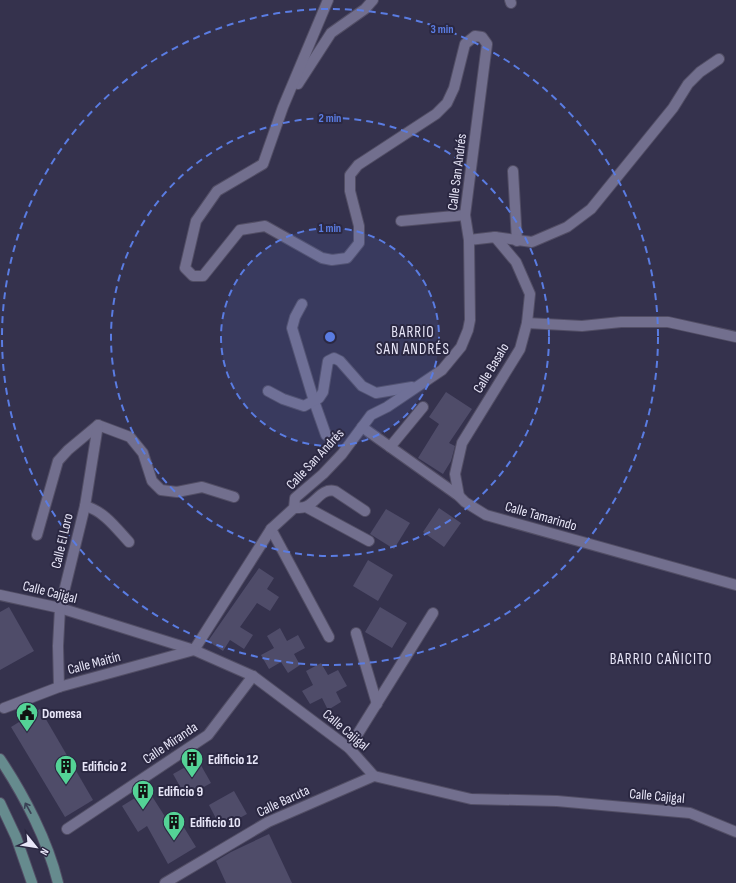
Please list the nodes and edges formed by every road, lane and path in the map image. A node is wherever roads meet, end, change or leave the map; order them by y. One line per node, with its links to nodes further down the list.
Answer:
1 (328, 0): 4 (street)
2 (373, 0): 4 (street)
3 (719, 59): 10 (street)
4 (283, 107): 6 (street, Calle San Andrés)
5 (512, 171): 10 (street)
6 (465, 215): 7 (street); 9 (street, Calle San Andrés)
7 (401, 221)
8 (495, 238): 9 (street); 10 (street); 12 (street, Calle Basalo)
9 (469, 240): 14 (street, Calle San Andrés)
10 (517, 240)
11 (302, 304): 16 (street)
12 (528, 323): 13 (street); 22 (street, Calle Basalo)
13 (736, 337)
14 (416, 387): 16 (street); 19 (street, Calle San Andrés)
15 (268, 391): 16 (street)
16 (314, 401): 20 (street)
17 (423, 407): 21 (street)
18 (98, 425): 23 (street); 24 (street, Calle El Loro); 29 (street)
19 (362, 427): 21 (street, Calle Tamarindo); 26 (street, Calle San Andrés)
20 (326, 435)
21 (390, 446): 22 (street, Calle Tamarindo)
22 (460, 496): 32 (street, Calle Tamarindo)
23 (234, 497)
24 (85, 506): 31 (street); 34 (street, Calle El Loro)
25 (306, 507): 26 (street); 27 (street); 30 (street)
26 (294, 508): 28 (street, Calle San Andrés)
27 (365, 511)
28 (271, 529): 37 (street); 38 (street, Calle San Andrés)
29 (37, 535)
30 (369, 541)
31 (129, 542)
32 (736, 585)
33 (0, 595): 34 (street, Calle Cajigal)
34 (60, 608): 38 (street, Calle Cajigal); 40 (street, Calle El Loro)
35 (433, 613): 41 (street)
36 (356, 633): 41 (street)
37 (329, 636)
38 (194, 650): 39 (street, Calle Cajigal); 40 (street, Calle Maitín)
39 (253, 676): 43 (street, Calle Cajigal); 47 (street, Calle Miranda)
40 (59, 687): 42 (street, Calle Maitín)
41 (377, 704): 43 (street)
42 (4, 708)
43 (350, 748): 45 (street, Calle Cajigal)
44 (0, 759): 50 (main road, one-way to 44)
45 (374, 776): 48 (street, Calle Cajigal); 51 (street, Calle Baruta)
46 (0, 803): 49 (main road)
47 (67, 829)
48 (736, 832)
49 (32, 883)
50 (58, 883)
51 (165, 883)

